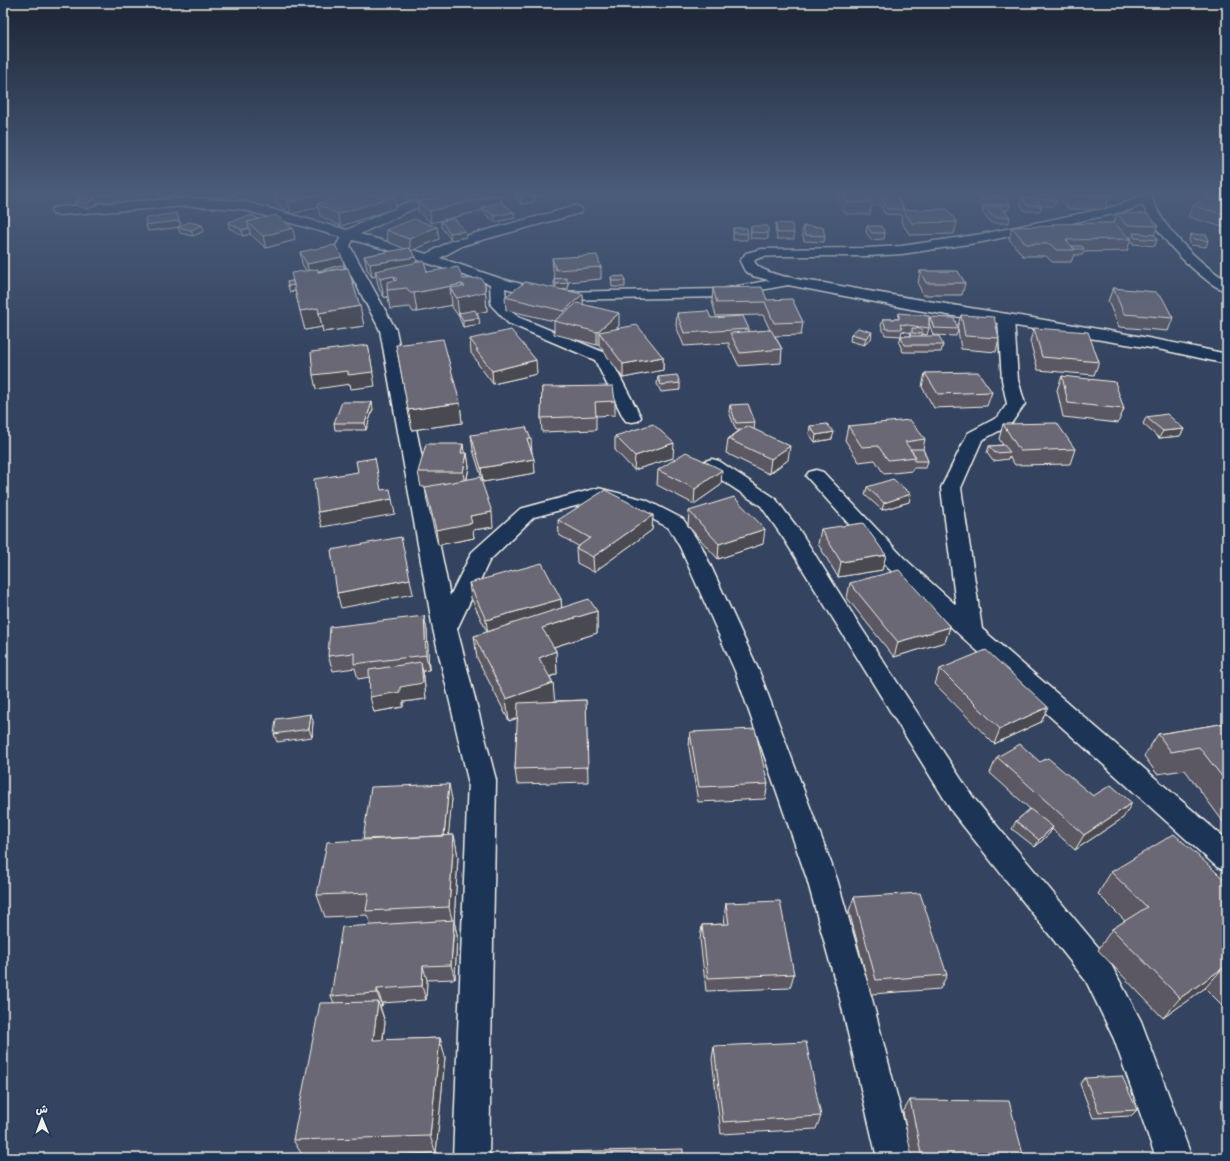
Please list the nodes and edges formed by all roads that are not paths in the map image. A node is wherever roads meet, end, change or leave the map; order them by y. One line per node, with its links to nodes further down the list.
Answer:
1 (345, 249): 15 (street)
2 (400, 249): 6 (street)
3 (446, 249): 6 (street)
4 (907, 249): 7 (street)
5 (1179, 249): 9 (street)
6 (430, 258): 8 (street)
7 (788, 281): 8 (street); 10 (street)
8 (497, 282): 12 (street)
9 (1227, 287)
10 (1006, 319): 11 (street); 16 (street)
11 (1227, 359)
12 (632, 417)
13 (712, 465): 20 (street)
14 (816, 476): 16 (street)
15 (445, 629): 18 (street); 19 (street)
16 (971, 632): 17 (street)
17 (1227, 858)
18 (471, 1158)
19 (895, 1158)
20 (1174, 1158)

